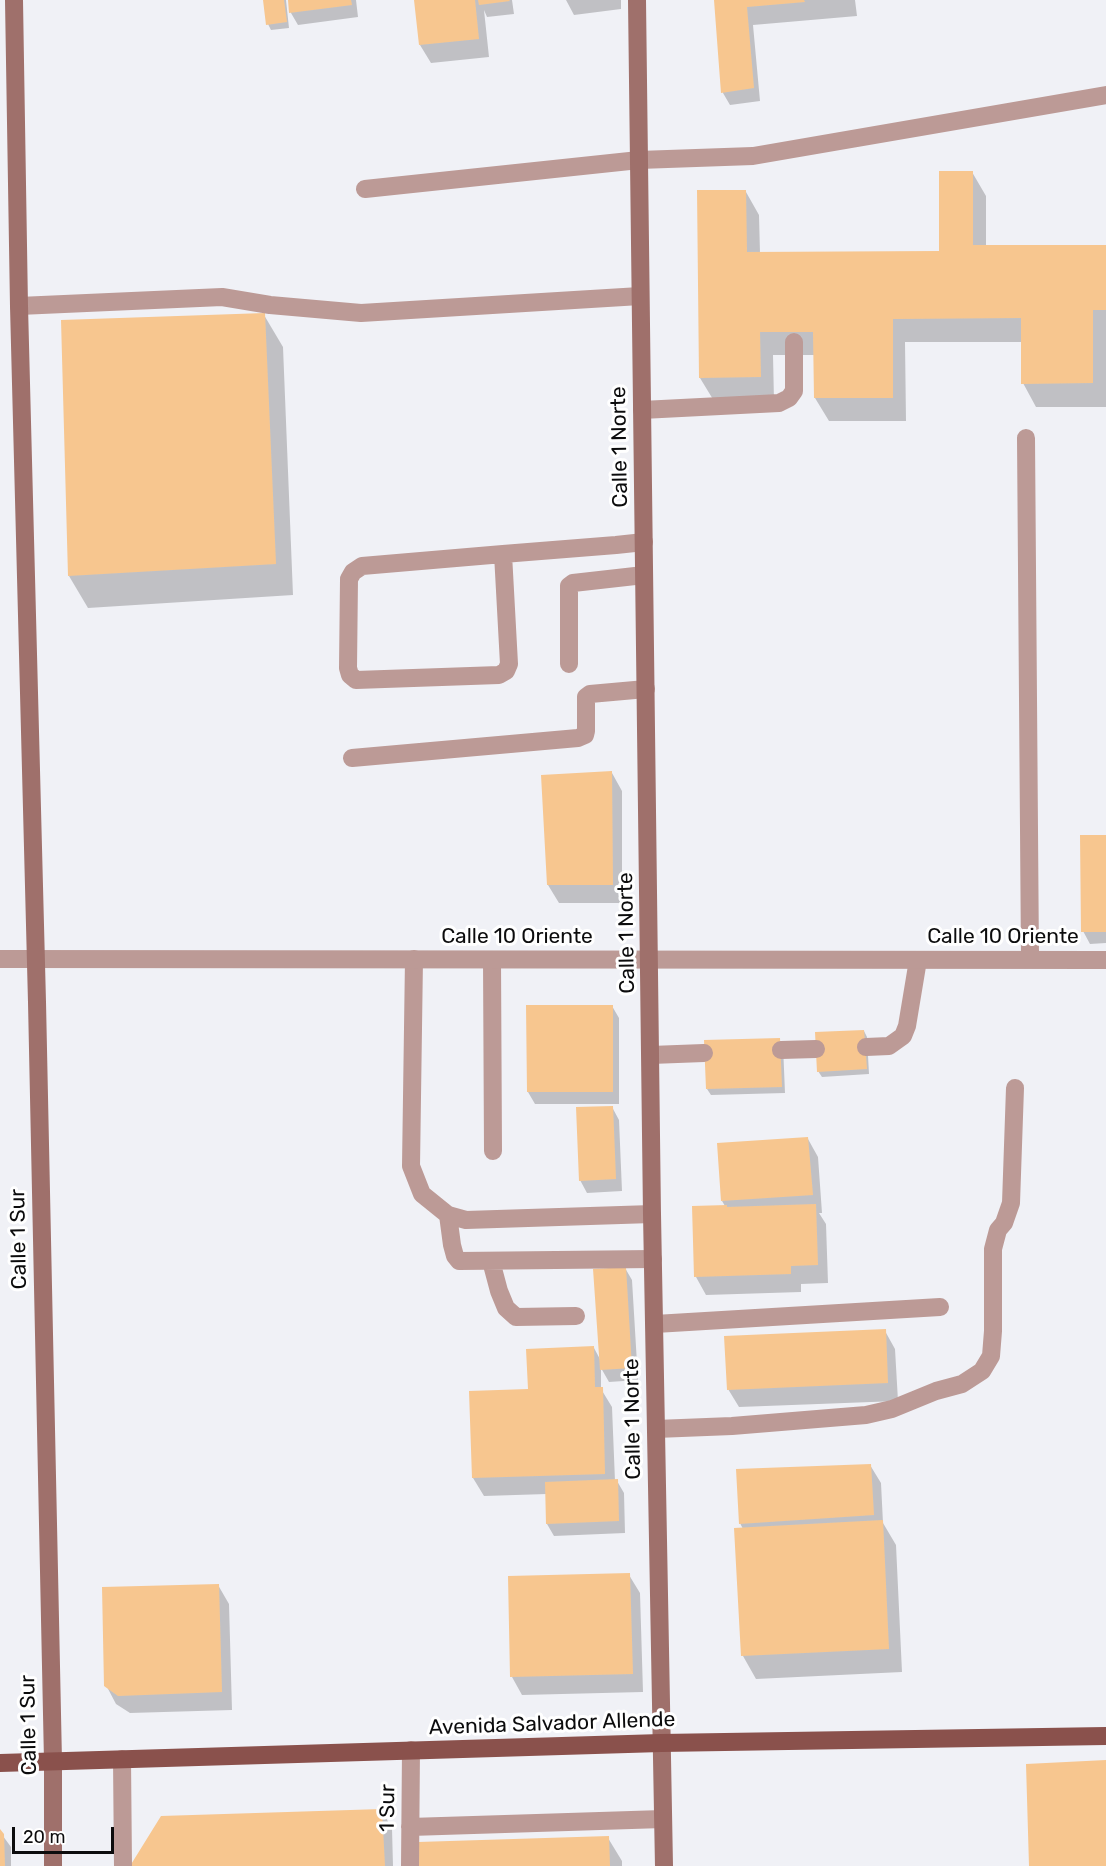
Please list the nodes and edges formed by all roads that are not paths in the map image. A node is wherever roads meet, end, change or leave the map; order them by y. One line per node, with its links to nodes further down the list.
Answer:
1 (14, 0): 7 (main road, Calle 1 Sur)
2 (637, 0): 4 (main road, Calle 1 Norte)
3 (1106, 95): 4 (street)
4 (639, 160): 5 (street); 6 (main road, Calle 1 Norte)
5 (365, 189)
6 (640, 296): 7 (street); 9 (main road, Calle 1 Norte)
7 (19, 306): 17 (main road, Calle 1 Sur)
8 (794, 342): 9 (street)
9 (642, 410): 11 (main road, Calle 1 Norte)
10 (1026, 438): 23 (street)
11 (644, 542): 12 (street); 13 (main road, Calle 1 Norte)
12 (503, 554): 12 (street)
13 (644, 575): 14 (street); 15 (main road, Calle 1 Norte)
14 (569, 664)
15 (646, 689): 16 (street); 21 (main road, Calle 1 Norte)
16 (352, 758)
17 (35, 958): 18 (street, Calle 10 Oriente); 19 (street, Calle 10 Oriente); 44 (main road, Calle 1 Sur)
18 (0, 959)
19 (414, 959): 20 (street, Calle 10 Oriente); 33 (street)
20 (492, 960): 21 (street, Calle 10 Oriente); 31 (street)
21 (650, 960): 22 (street, Calle 10 Oriente); 29 (main road, Calle 1 Norte)
22 (918, 960): 23 (street, Calle 10 Oriente); 25 (street)
23 (1030, 960): 24 (street, Calle 10 Oriente)
24 (1106, 960)
25 (866, 1047)
26 (816, 1049): 27 (street)
27 (780, 1050)
28 (704, 1053): 29 (street)
29 (651, 1055): 32 (main road, Calle 1 Norte)
30 (1014, 1088): 39 (street)
31 (493, 1150)
32 (652, 1214): 33 (street); 34 (main road, Calle 1 Norte)
33 (448, 1215): 35 (street)
34 (653, 1259): 35 (street); 38 (main road, Calle 1 Norte)
35 (491, 1261): 37 (street)
36 (940, 1307): 38 (street)
37 (576, 1316)
38 (655, 1324): 39 (main road, Calle 1 Norte)
39 (656, 1429): 41 (main road, Calle 1 Norte)
40 (1106, 1736): 41 (main road, Avenida Salvador Allende)
41 (661, 1743): 42 (main road, Avenida Salvador Allende); 46 (main road, Calle 1 Norte)
42 (411, 1750): 43 (main road, Avenida Salvador Allende); 47 (street, 1 Sur)
43 (122, 1759): 44 (main road, Avenida Salvador Allende); 49 (street)
44 (53, 1761): 45 (main road, Avenida Salvador Allende); 48 (main road, Calle 1 Sur)
45 (0, 1763)
46 (663, 1819): 47 (street); 51 (main road, Calle 1 Norte)
47 (410, 1827): 50 (street, 1 Sur)
48 (53, 1866)
49 (123, 1866)
50 (410, 1866)
51 (664, 1866)

